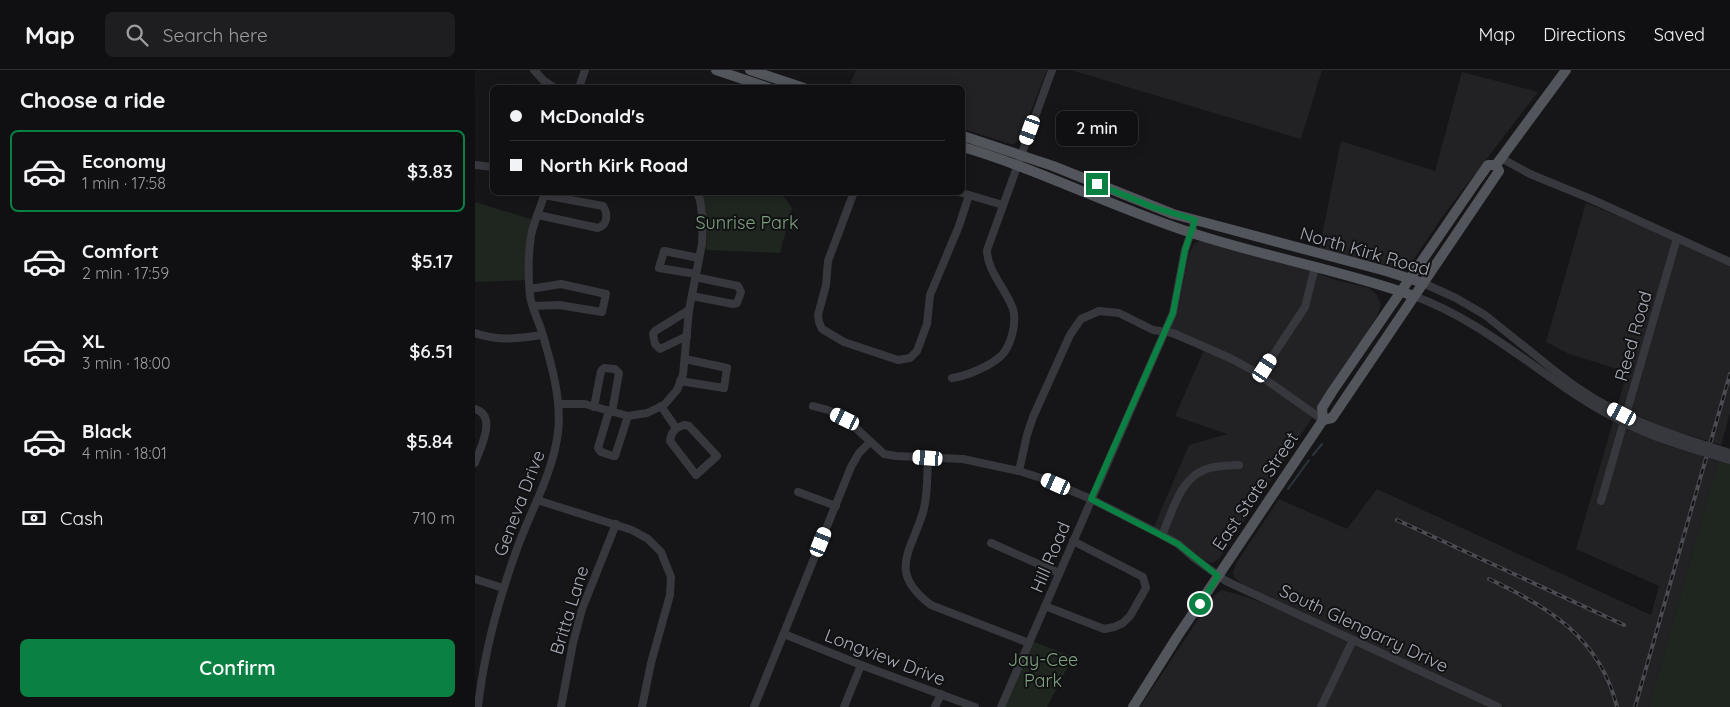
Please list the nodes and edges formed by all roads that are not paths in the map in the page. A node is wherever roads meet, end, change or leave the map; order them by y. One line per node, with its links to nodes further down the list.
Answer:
1 (534, 70): 7 (street)
2 (585, 70): 8 (street)
3 (716, 70): 9 (main road)
4 (750, 70): 10 (main road)
5 (1052, 70): 13 (street)
6 (1566, 70): 14 (main road, East State Street)
7 (550, 85)
8 (580, 85)
9 (760, 85)
10 (795, 85)
11 (965, 137): 13 (main road, North Kirk Road)
12 (965, 146): 13 (main road, North Kirk Road)
13 (1019, 159): 23 (street); 25 (main road, North Kirk Road); 26 (main road, North Kirk Road)
14 (1499, 162): 27 (street); 32 (main road, East State Street); 33 (main road, East State Street)
15 (475, 165): 16 (street)
16 (490, 167)
17 (965, 194): 22 (street)
18 (545, 195): 24 (street, Geneva Drive)
19 (550, 195): 24 (street)
20 (698, 195): 28 (street)
21 (853, 195): 22 (street)
22 (969, 195): 23 (street)
23 (1003, 205): 47 (street)
24 (538, 215): 34 (street, Geneva Drive)
25 (1195, 220): 26 (street, Hill Road); 32 (main road, North Kirk Road)
26 (1190, 232): 30 (main road, North Kirk Road); 40 (street, Hill Road)
27 (1677, 238): 29 (street); 68 (street, Reed Road)
28 (699, 258): 31 (street); 31 (street)
29 (1730, 262)
30 (1315, 267): 35 (main road, North Kirk Road); 46 (street)
31 (695, 276): 36 (street); 36 (street)
32 (1409, 278): 33 (main road, North Kirk Road); 35 (main road, East State Street)
33 (1423, 283): 37 (main road, East State Street); 45 (street, North Kirk Road)
34 (530, 290): 38 (street, Geneva Drive); 38 (street)
35 (1400, 291): 37 (main road, North Kirk Road); 56 (main road, East State Street)
36 (692, 296): 39 (street)
37 (1414, 296): 45 (street, North Kirk Road); 56 (main road, East State Street)
38 (533, 306): 42 (street, Geneva Drive)
39 (689, 310): 43 (street); 43 (street)
40 (1165, 332): 46 (street); 64 (street); 66 (street, Hill Road)
41 (475, 333): 42 (street)
42 (543, 335): 49 (street, Geneva Drive)
43 (687, 336): 44 (street)
44 (685, 359): 48 (street); 48 (street)
45 (1553, 374): 59 (street, North Kirk Road, bridge); 61 (street, North Kirk Road, bridge)
46 (1260, 375): 56 (street)
47 (952, 378)
48 (681, 381): 50 (street)
49 (559, 404): 52 (street); 67 (street, Geneva Drive)
50 (661, 406): 55 (street); 57 (street)
51 (813, 406): 58 (street, South Glengarry Drive)
52 (594, 407): 54 (street); 54 (street)
53 (475, 409): 62 (street)
54 (611, 412): 55 (street); 55 (street)
55 (628, 416)
56 (1323, 420): 75 (main road, East State Street)
57 (676, 428): 57 (street)
58 (870, 442): 60 (street, South Glengarry Drive); 69 (street)
59 (1730, 452)
60 (928, 458): 64 (street, South Glengarry Drive); 81 (street)
61 (1730, 460)
62 (475, 463)
63 (1239, 465): 71 (street)
64 (1019, 471): 66 (street, South Glengarry Drive)
65 (797, 492): 69 (street)
66 (1091, 499): 71 (street, South Glengarry Drive); 72 (street, Hill Road)
67 (537, 500): 70 (street); 77 (street, Geneva Drive)
68 (1601, 501)
69 (835, 506): 79 (street)
70 (616, 524): 87 (street, Britta Lane); 88 (street)
71 (1162, 534): 75 (street, South Glengarry Drive)
72 (1073, 541): 74 (street, Hill Road); 78 (street)
73 (991, 543): 74 (street)
74 (1059, 573): 78 (street, Hill Road)
75 (1218, 576): 80 (street, South Glengarry Drive); 94 (main road, East State Street)
76 (475, 579): 77 (street)
77 (503, 588): 84 (street, Geneva Drive)
78 (1045, 606): 81 (street, Hill Road)
79 (784, 634): 83 (street, Longview Drive); 89 (street)
80 (1353, 640): 95 (street); 96 (street, South Glengarry Drive)
81 (1029, 643): 93 (street, Hill Road)
82 (475, 663): 84 (street)
83 (861, 665): 85 (street, Longview Drive); 90 (street)
84 (484, 666): 86 (street, Geneva Drive)
85 (941, 694): 91 (street); 92 (street, Longview Drive)
86 (478, 707)
87 (561, 707)
88 (642, 707)
89 (754, 707)
90 (844, 707)
91 (935, 707)
92 (975, 707)
93 (1001, 707)
94 (1133, 707)
95 (1321, 707)
96 (1498, 707)

